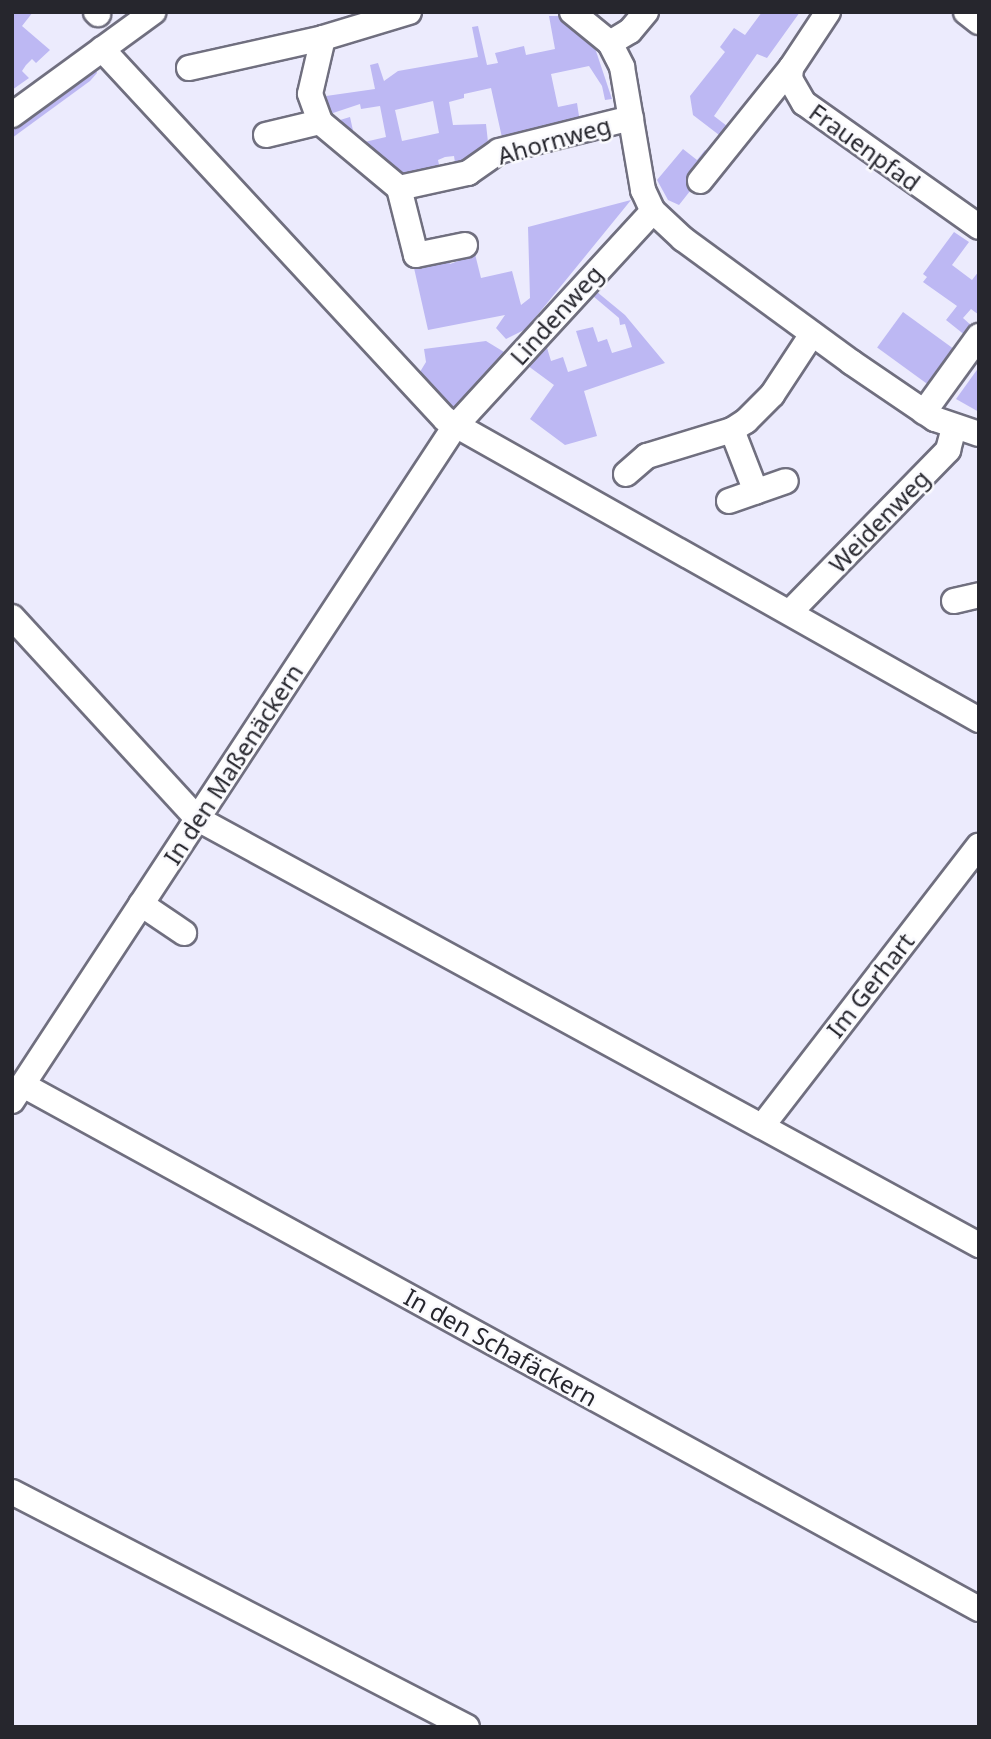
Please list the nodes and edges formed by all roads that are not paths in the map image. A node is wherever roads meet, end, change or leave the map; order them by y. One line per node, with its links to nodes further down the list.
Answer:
1 (153, 12): 10 (street)
2 (410, 12): 8 (street)
3 (572, 12): 9 (street)
4 (646, 12): 9 (street)
5 (828, 12): 12 (street)
6 (966, 12): 7 (street)
7 (979, 22)
8 (323, 38): 11 (street); 15 (street)
9 (610, 43): 14 (street)
10 (102, 49): 13 (street); 25 (street)
11 (189, 68)
12 (791, 68): 17 (street); 20 (street, Frauenpfad)
13 (12, 115)
14 (631, 118): 18 (street, Ahornweg); 19 (street)
15 (320, 122): 16 (street); 18 (street)
16 (266, 135)
17 (700, 181)
18 (399, 188): 21 (street)
19 (653, 211): 22 (street); 25 (street, Lindenweg)
20 (979, 227)
21 (465, 245)
22 (812, 334): 24 (street); 27 (street)
23 (979, 336): 24 (street)
24 (924, 412): 26 (street)
25 (457, 424): 37 (street); 38 (street, In den Maßenäckern)
26 (954, 428): 28 (street); 35 (street, Weidenweg)
27 (732, 430): 29 (street); 31 (street)
28 (979, 435)
29 (626, 474)
30 (786, 481): 31 (street)
31 (756, 492): 32 (street)
32 (729, 501)
33 (979, 595): 34 (street)
34 (954, 601)
35 (794, 608)
36 (12, 617): 38 (street)
37 (979, 720)
38 (198, 818): 40 (street, In den Maßenäckern); 43 (street)
39 (979, 846): 43 (street, Im Gerhart)
40 (141, 904): 41 (street); 42 (street, In den Maßenäckern)
41 (184, 933)
42 (18, 1093): 46 (street, In den Schafäckern)
43 (763, 1125): 44 (street)
44 (979, 1245)
45 (12, 1492): 47 (street)
46 (979, 1609)
47 (467, 1727)

